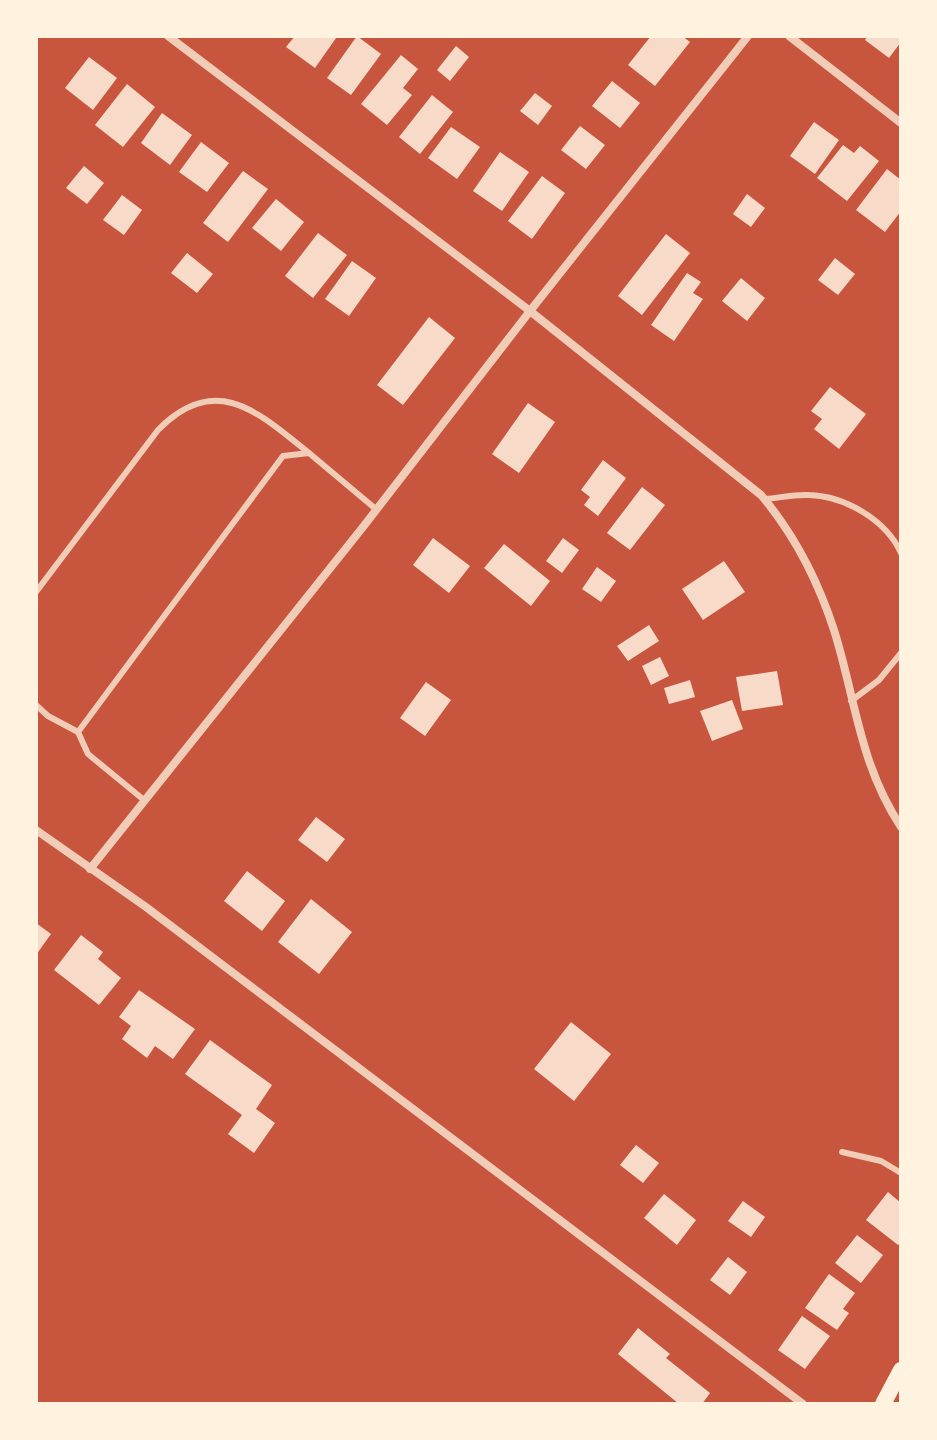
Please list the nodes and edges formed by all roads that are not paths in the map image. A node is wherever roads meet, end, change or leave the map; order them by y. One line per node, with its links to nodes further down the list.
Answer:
1 (168, 36): 5 (street)
2 (748, 36): 5 (street)
3 (789, 36): 4 (street)
4 (901, 123)
5 (530, 311): 7 (street); 8 (street)
6 (309, 453): 8 (lane); 10 (lane); 14 (lane)
7 (765, 499): 9 (lane); 12 (street)
8 (377, 510): 15 (street)
9 (901, 553)
10 (36, 592)
11 (901, 653): 12 (lane)
12 (851, 701): 16 (street)
13 (36, 705): 14 (lane)
14 (78, 732): 15 (lane)
15 (144, 800): 18 (street)
16 (901, 827)
17 (36, 830): 18 (street)
18 (90, 869): 22 (street)
19 (842, 1152): 20 (lane)
20 (901, 1173)
21 (901, 1370): 23 (main road)
22 (803, 1404)
23 (883, 1404)

